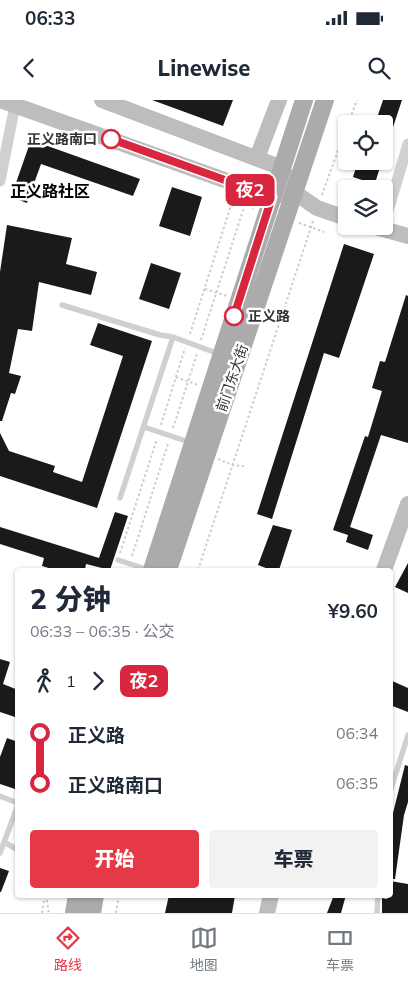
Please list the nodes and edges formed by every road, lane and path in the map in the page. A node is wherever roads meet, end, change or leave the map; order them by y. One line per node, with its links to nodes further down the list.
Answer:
1 (102, 100): 10 (street)
2 (279, 100): 10 (street)
3 (304, 100): 11 (main road, 前门东大街)
4 (325, 100): 15 (main road, 前门东大街)
5 (357, 100): 7 (path)
6 (10, 102): 12 (street); 14 (street)
7 (351, 115)
8 (408, 144): 13 (street)
9 (338, 151): 18 (path)
10 (257, 158): 11 (street)
11 (282, 168): 15 (street); 16 (main road, 前门东大街)
12 (0, 181)
13 (393, 188)
14 (250, 190): 16 (street); 23 (path)
15 (294, 192): 16 (street); 18 (street); 36 (main road, 前门东大街)
16 (272, 197): 29 (main road, 前门东大街)
17 (233, 201): 22 (path)
18 (318, 208): 19 (street); 44 (path)
19 (338, 215)
20 (393, 231): 21 (street)
21 (408, 236)
22 (205, 289): 23 (path); 27 (path)
23 (216, 293): 24 (path); 28 (path)
24 (232, 298)
25 (62, 305): 26 (lane)
26 (173, 337): 27 (lane); 33 (lane)
27 (187, 342): 28 (lane); 30 (path)
28 (199, 347): 29 (lane); 31 (path)
29 (221, 355): 36 (main road, 前门东大街)
30 (176, 377): 31 (path); 34 (path)
31 (188, 381): 32 (path); 35 (path)
32 (202, 386)
33 (144, 427): 34 (lane); 37 (lane)
34 (159, 432): 35 (lane); 39 (path)
35 (171, 436): 36 (lane); 40 (path)
36 (200, 446): 42 (main road, 前门东大街); 43 (main road, 前门东大街)
37 (120, 498)
38 (408, 504): 45 (street)
39 (118, 560): 40 (lane)
40 (130, 564): 41 (lane)
41 (144, 568)
42 (152, 568)
43 (169, 568)
44 (199, 568)
45 (385, 568)
46 (408, 735): 47 (lane)
47 (393, 782)
48 (0, 796): 49 (lane)
49 (15, 803)
50 (15, 812): 51 (lane)
51 (4, 842): 52 (lane); 53 (lane)
52 (15, 848)
53 (0, 853)
54 (44, 898): 61 (path)
55 (46, 898): 62 (path)
56 (76, 898): 63 (main road)
57 (94, 898): 64 (main road)
58 (118, 898): 65 (path)
59 (270, 898): 66 (street)
60 (378, 898): 67 (lane)
61 (42, 913)
62 (49, 913)
63 (74, 913)
64 (92, 913)
65 (116, 913)
66 (267, 913)
67 (377, 913)

